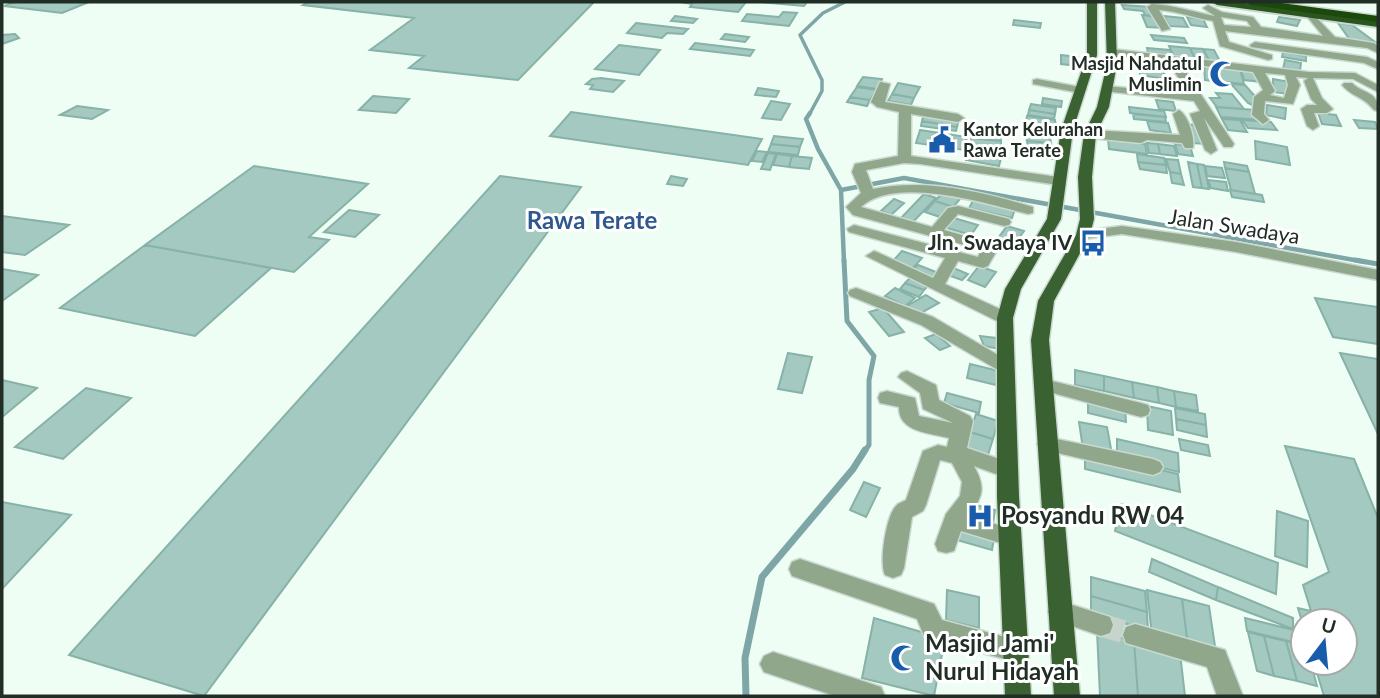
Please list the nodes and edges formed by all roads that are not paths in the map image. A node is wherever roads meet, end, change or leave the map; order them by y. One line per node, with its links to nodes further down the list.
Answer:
1 (1092, 2): 10 (main road)
2 (1110, 2): 11 (main road)
3 (1217, 2): 8 (highway)
4 (1251, 2): 9 (highway)
5 (1288, 2): 9 (highway)
6 (1303, 2): 9 (highway)
7 (1170, 4): 13 (street); 14 (street); 15 (street)
8 (1310, 15): 9 (highway); 16 (street)
9 (1378, 17)
10 (1090, 18): 11 (main road); 33 (main road)
11 (1109, 21): 19 (main road)
12 (1335, 25): 17 (street)
13 (1165, 29)
14 (1258, 30): 15 (street); 16 (street)
15 (1222, 33): 20 (street); 23 (street)
16 (1333, 41): 17 (street)
17 (1347, 42): 18 (street)
18 (1378, 50)
19 (1112, 58): 22 (street); 24 (street); 32 (main road)
20 (1268, 58): 21 (street); 23 (street)
21 (1246, 59)
22 (1173, 61): 25 (street); 35 (street)
23 (1378, 66)
24 (1143, 67)
25 (1258, 70): 26 (street); 34 (street)
26 (1289, 73): 27 (street); 34 (street)
27 (1309, 78): 30 (street); 31 (street); 36 (street)
28 (1037, 82): 33 (street)
29 (884, 83): 39 (street)
30 (1348, 85): 31 (street); 38 (street)
31 (1376, 87)
32 (1107, 89): 35 (street); 45 (main road)
33 (1080, 90): 49 (main road)
34 (1260, 97): 43 (street)
35 (1196, 98): 41 (street)
36 (1317, 99): 37 (street); 44 (street)
37 (1336, 101)
38 (1378, 108)
39 (905, 110): 42 (street); 48 (street)
40 (1179, 114): 45 (street)
41 (1211, 115): 46 (street); 47 (street)
42 (958, 118)
43 (1263, 120)
44 (1313, 126)
45 (1090, 134): 53 (main road)
46 (1228, 144)
47 (1211, 150)
48 (904, 159): 49 (street); 50 (street)
49 (1058, 184): 53 (main road)
50 (866, 192): 51 (street); 55 (street)
51 (1028, 210)
52 (1004, 222): 55 (street)
53 (1068, 227): 58 (street, Jalan Swadaya); 61 (main road); 64 (main road)
54 (855, 229): 56 (street)
55 (935, 232): 56 (street)
56 (954, 255): 59 (street)
57 (874, 256): 59 (street)
58 (1378, 275)
59 (936, 286): 61 (street)
60 (856, 293): 62 (street)
61 (1005, 318): 62 (main road)
62 (1004, 366): 70 (main road)
63 (907, 377): 68 (street)
64 (1044, 385): 66 (street); 67 (main road)
65 (887, 398): 68 (street)
66 (1141, 410)
67 (1048, 444): 69 (street); 76 (main road)
68 (957, 447): 70 (street); 71 (street); 74 (street)
69 (1153, 467)
70 (1007, 470): 72 (main road)
71 (954, 520): 72 (street); 73 (street)
72 (1010, 537): 79 (main road)
73 (946, 544)
74 (893, 568)
75 (800, 569): 79 (street)
76 (1060, 612): 77 (street); 83 (main road)
77 (1101, 625)
78 (1135, 635): 84 (street)
79 (1016, 652): 82 (main road)
80 (773, 664): 81 (street)
81 (873, 696)
82 (1018, 696)
83 (1066, 696)
84 (1230, 696)

